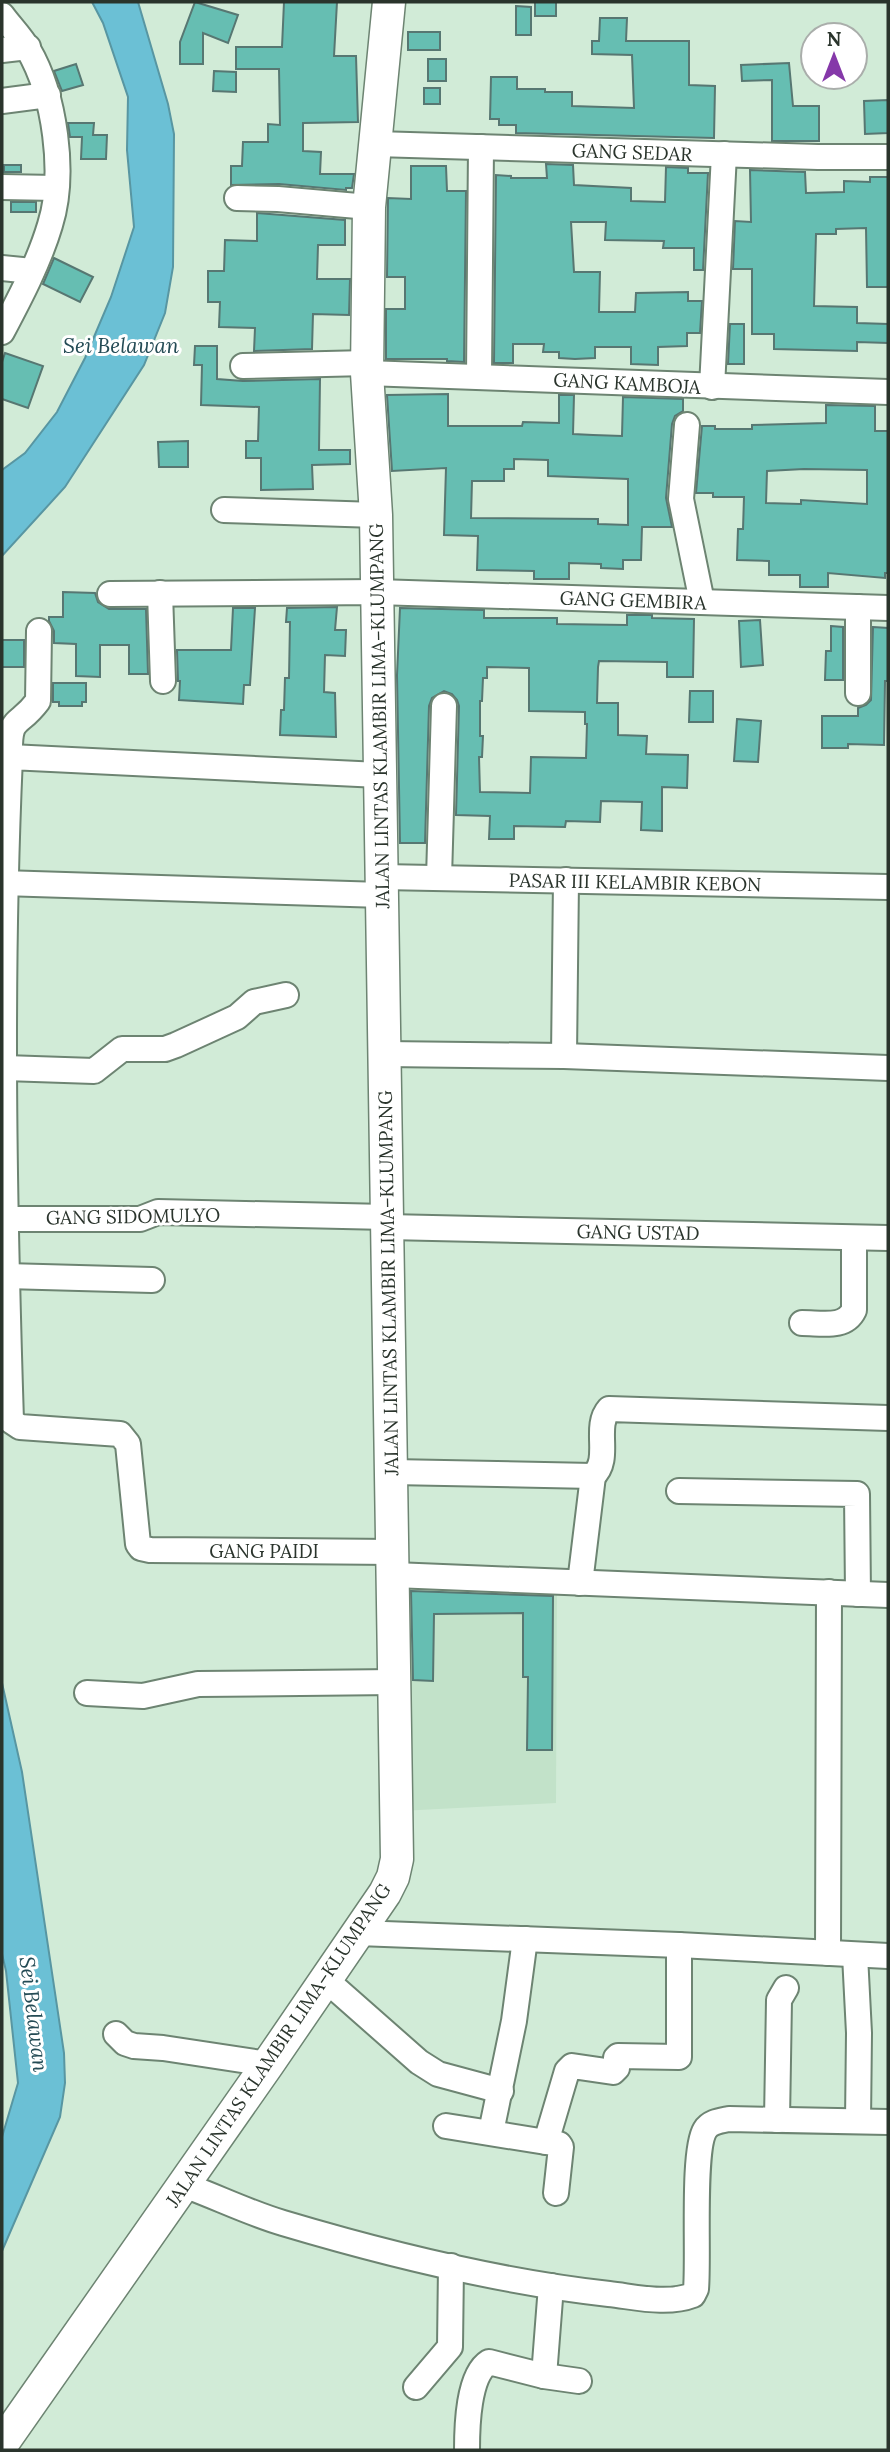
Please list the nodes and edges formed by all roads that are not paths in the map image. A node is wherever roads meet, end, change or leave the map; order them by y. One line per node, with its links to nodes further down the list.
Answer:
1 (389, 2): 7 (main road, JALAN LINTAS KLAMBIR LIMA–KLUMPANG)
2 (2, 15): 3 (street)
3 (28, 47): 4 (street); 5 (street)
4 (2, 50)
5 (48, 95): 6 (street); 12 (street)
6 (2, 101)
7 (376, 144): 8 (street, GANG SEDAR); 14 (main road, JALAN LINTAS KLAMBIR LIMA–KLUMPANG)
8 (481, 147): 9 (street, GANG SEDAR); 20 (street)
9 (724, 154): 10 (street, GANG SEDAR); 21 (street)
10 (888, 157)
11 (2, 187): 12 (street)
12 (56, 188): 16 (street)
13 (237, 198): 14 (street)
14 (369, 207): 19 (main road, JALAN LINTAS KLAMBIR LIMA–KLUMPANG)
15 (2, 268): 16 (street)
16 (32, 271): 17 (street)
17 (2, 332)
18 (243, 366): 19 (street, GANG KAMBOJA)
19 (367, 368): 20 (street, GANG KAMBOJA); 25 (main road, JALAN LINTAS KLAMBIR LIMA–KLUMPANG)
20 (479, 376): 21 (street, GANG KAMBOJA)
21 (712, 387): 22 (street, GANG KAMBOJA)
22 (888, 393)
23 (687, 425): 29 (street)
24 (225, 510): 25 (street)
25 (376, 515): 27 (main road, JALAN LINTAS KLAMBIR LIMA–KLUMPANG)
26 (160, 593): 27 (street, GANG GEMBIRA); 28 (street, GANG GEMBIRA); 33 (street)
27 (377, 593): 29 (street, GANG GEMBIRA); 37 (main road, JALAN LINTAS KLAMBIR LIMA–KLUMPANG)
28 (110, 594)
29 (702, 602): 30 (street, GANG GEMBIRA)
30 (858, 607): 31 (street, GANG GEMBIRA); 34 (street)
31 (888, 608)
32 (39, 631): 36 (street)
33 (163, 681)
34 (858, 693)
35 (444, 706): 38 (street)
36 (10, 757): 37 (street); 40 (street)
37 (379, 775): 41 (main road, JALAN LINTAS KLAMBIR LIMA–KLUMPANG)
38 (439, 878): 39 (street, PASAR III KELAMBIR KEBON); 41 (street, PASAR III KELAMBIR KEBON)
39 (566, 880): 42 (street, PASAR III KELAMBIR KEBON); 45 (street)
40 (3, 883): 41 (street); 47 (street)
41 (382, 886): 44 (main road, JALAN LINTAS KLAMBIR LIMA–KLUMPANG)
42 (888, 887)
43 (286, 995): 47 (street)
44 (385, 1054): 45 (street); 49 (main road, JALAN LINTAS KLAMBIR LIMA–KLUMPANG)
45 (564, 1056): 46 (street)
46 (888, 1068)
47 (4, 1080): 48 (street)
48 (6, 1219): 49 (street, GANG SIDOMULYO); 52 (street)
49 (387, 1222): 50 (street, GANG USTAD); 56 (main road, JALAN LINTAS KLAMBIR LIMA–KLUMPANG)
50 (854, 1238): 51 (street, GANG USTAD); 54 (street)
51 (888, 1238)
52 (6, 1276): 53 (street); 59 (street, GANG PAIDI)
53 (152, 1280)
54 (802, 1323)
55 (888, 1418): 57 (street)
56 (392, 1472): 57 (street); 59 (main road, JALAN LINTAS KLAMBIR LIMA–KLUMPANG)
57 (593, 1476): 60 (street)
58 (679, 1491): 62 (street)
59 (393, 1564): 60 (street, GANG PAIDI); 64 (main road, JALAN LINTAS KLAMBIR LIMA–KLUMPANG)
60 (580, 1583): 61 (street, GANG PAIDI)
61 (829, 1592): 62 (street, GANG PAIDI); 69 (street)
62 (858, 1594): 63 (street, GANG PAIDI)
63 (888, 1595)
64 (395, 1682): 65 (street); 66 (main road, JALAN LINTAS KLAMBIR LIMA–KLUMPANG)
65 (87, 1693)
66 (358, 1933): 67 (street); 72 (main road, JALAN LINTAS KLAMBIR LIMA–KLUMPANG)
67 (525, 1939): 68 (street); 76 (street)
68 (679, 1945): 69 (street); 82 (street)
69 (828, 1953): 70 (street)
70 (855, 1955): 71 (street); 78 (street)
71 (888, 1956)
72 (326, 1980): 75 (main road, JALAN LINTAS KLAMBIR LIMA–KLUMPANG); 76 (street)
73 (786, 1988): 77 (street)
74 (116, 2034): 75 (street)
75 (268, 2064): 83 (main road, JALAN LINTAS KLAMBIR LIMA–KLUMPANG)
76 (501, 2091): 81 (street)
77 (777, 2120): 78 (street); 86 (street)
78 (858, 2121): 79 (street)
79 (888, 2122)
80 (446, 2126): 81 (street)
81 (491, 2132): 82 (street)
82 (546, 2142): 84 (street)
83 (184, 2185): 85 (street); 90 (main road, JALAN LINTAS KLAMBIR LIMA–KLUMPANG)
84 (556, 2193)
85 (451, 2266): 86 (street); 89 (street)
86 (551, 2286): 87 (street)
87 (544, 2376): 88 (street); 91 (street)
88 (579, 2381)
89 (416, 2386)
90 (2, 2444)
91 (467, 2450)

